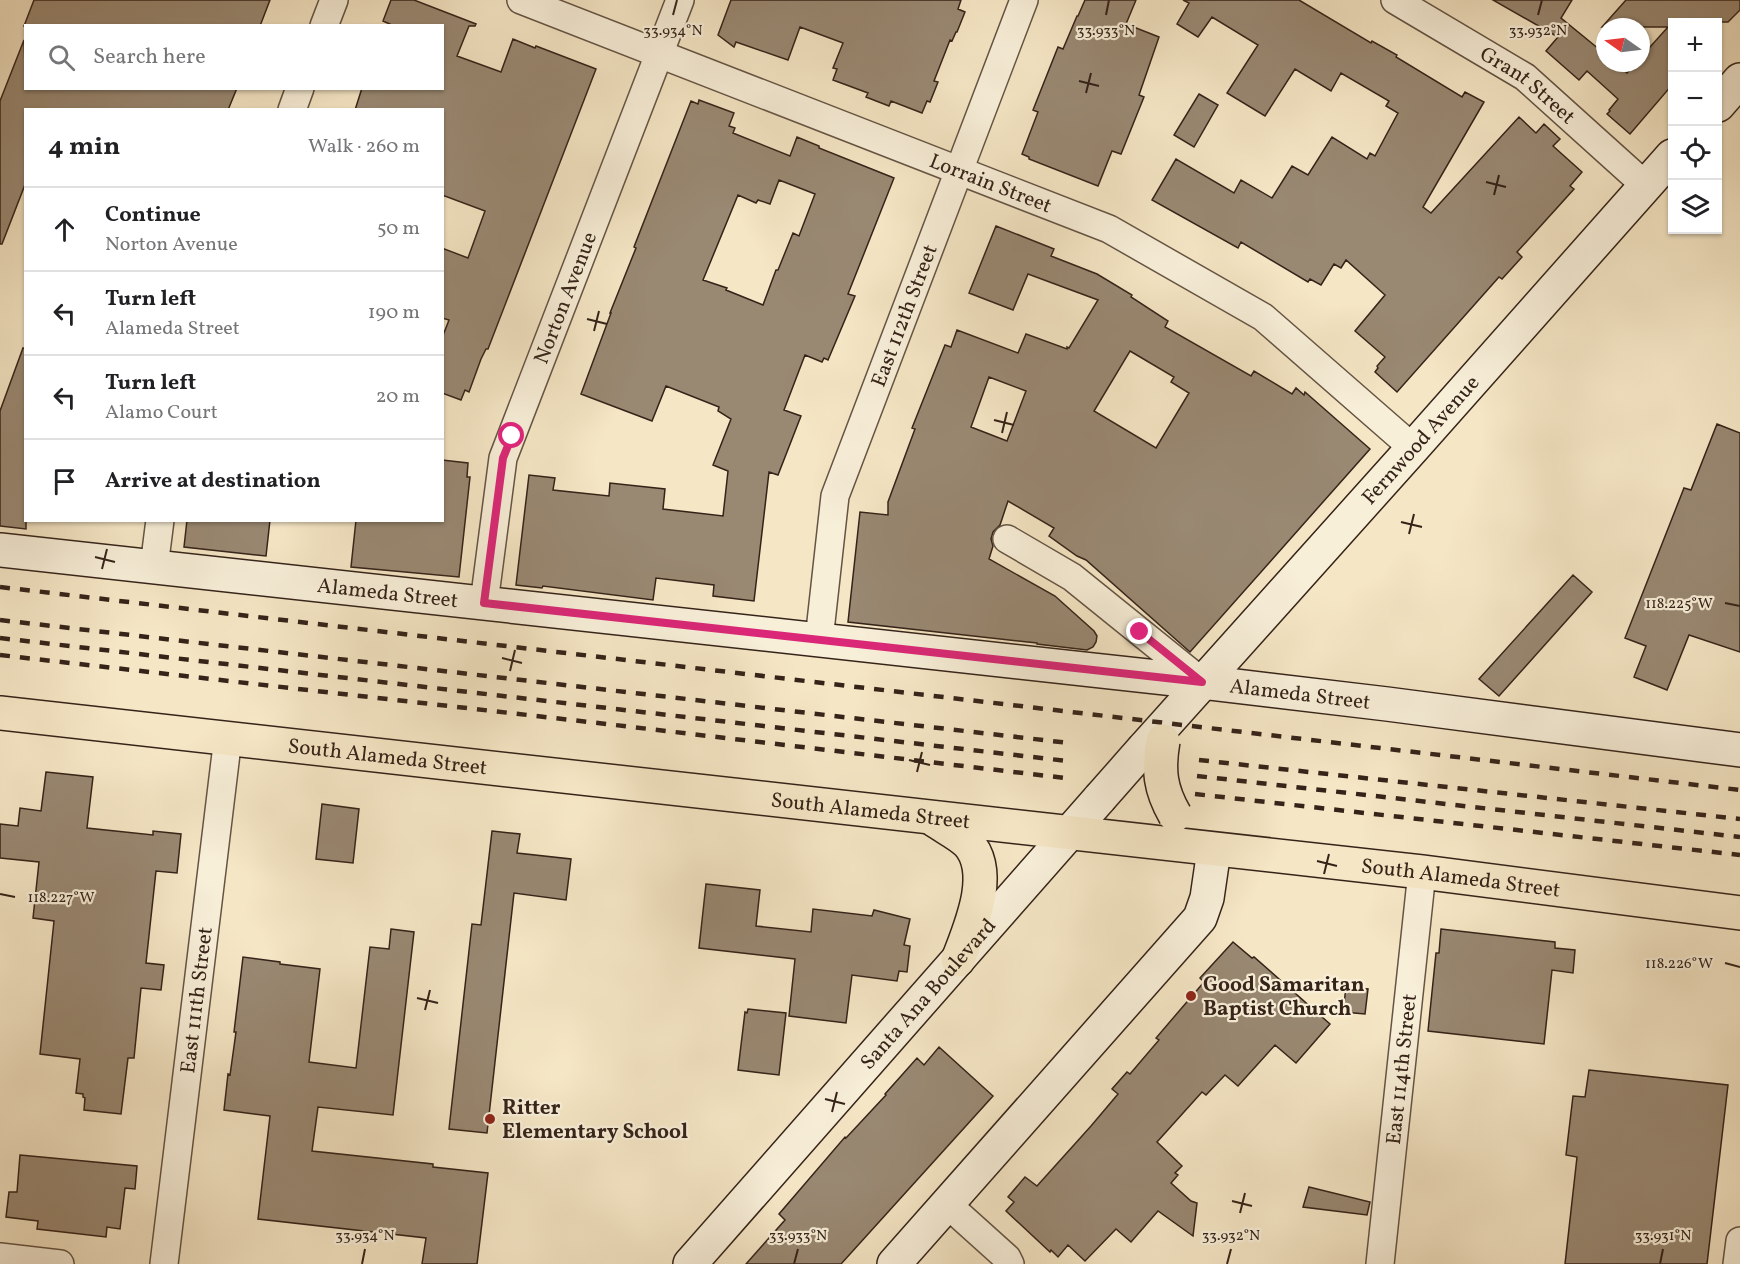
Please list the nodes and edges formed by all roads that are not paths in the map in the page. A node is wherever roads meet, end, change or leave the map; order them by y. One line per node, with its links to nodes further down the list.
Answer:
1 (334, 0): 6 (street)
2 (521, 0): 7 (street, Lorrain Street)
3 (680, 0): 7 (street, Norton Avenue)
4 (1024, 0): 13 (street, East 112th Street)
5 (1395, 0): 14 (street, Grant Street)
6 (325, 24)
7 (659, 53): 13 (street, Lorrain Street); 20 (street, Norton Avenue)
8 (1740, 80): 10 (street)
9 (299, 90): 11 (street)
10 (1722, 100)
11 (293, 108)
12 (1668, 161): 14 (street, Fernwood Avenue)
13 (958, 170): 15 (street, Lorrain Street); 21 (street, East 112th Street)
14 (1646, 186): 15 (street, Fernwood Avenue)
15 (1413, 448): 22 (street, Fernwood Avenue)
16 (160, 522): 19 (street)
17 (1007, 539): 22 (street)
18 (0, 550): 19 (street, Alameda Street)
19 (154, 567): 20 (street, Alameda Street)
20 (484, 603): 21 (street, Alameda Street)
21 (819, 640): 22 (street, Alameda Street)
22 (1202, 682): 25 (street, Fernwood Avenue); 26 (street, Alameda Street)
23 (0, 713): 24 (main road, South Alameda Street)
24 (228, 737): 27 (main road, South Alameda Street); 37 (street, East 111th Street)
25 (1158, 737): 28 (street, Santa Ana Boulevard, bridge); 29 (main road, bridge)
26 (1740, 750)
27 (929, 816): 28 (main road, South Alameda Street); 32 (main road)
28 (1070, 833): 29 (main road, South Alameda Street); 32 (street, Santa Ana Boulevard)
29 (1214, 850): 30 (main road, South Alameda Street); 33 (street)
30 (1422, 872): 31 (main road, South Alameda Street); 41 (street, East 114th Street)
31 (1740, 913)
32 (958, 960): 38 (street, Santa Ana Boulevard)
33 (947, 1204): 39 (street); 40 (street)
34 (1740, 1241): 42 (street)
35 (0, 1257): 36 (street)
36 (60, 1264)
37 (164, 1264)
38 (690, 1264)
39 (894, 1264)
40 (1010, 1264)
41 (1380, 1264)
42 (1737, 1264)

